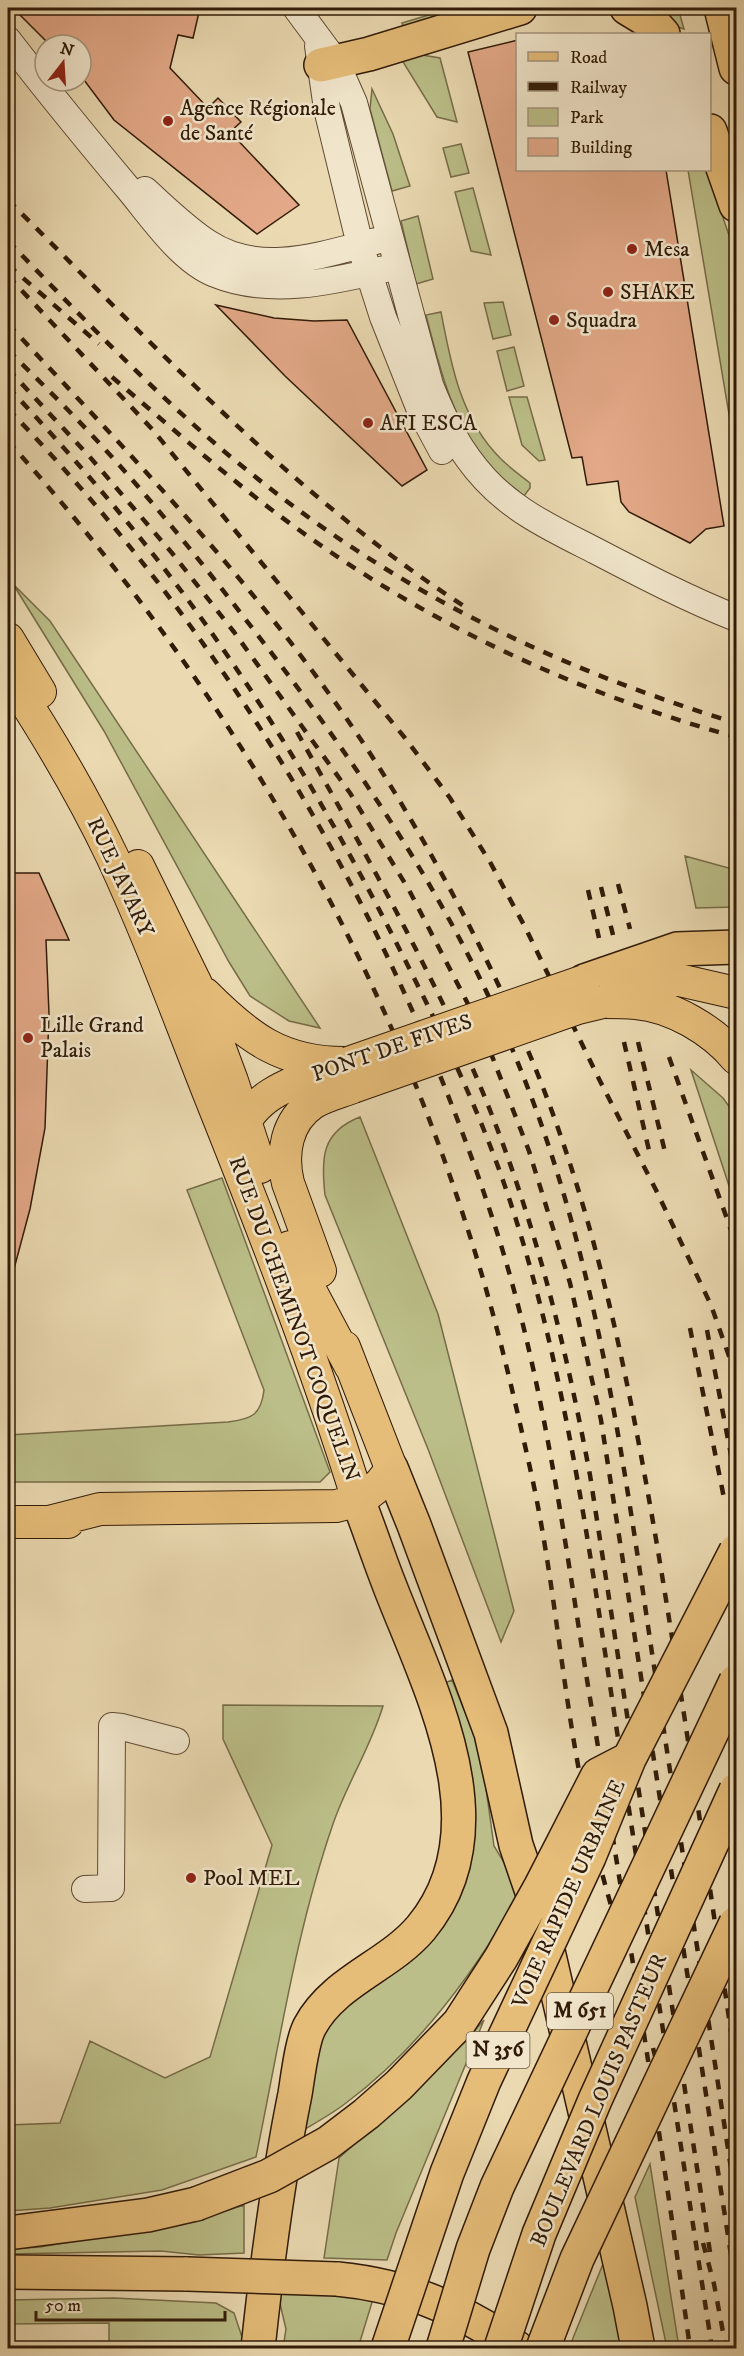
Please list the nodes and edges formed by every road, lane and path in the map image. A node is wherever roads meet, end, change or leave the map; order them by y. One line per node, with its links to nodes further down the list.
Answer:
1 (296, 8): 7 (street)
2 (520, 8): 7 (highway)
3 (627, 8): 5 (highway)
4 (721, 8): 8 (highway)
5 (662, 33)
6 (8, 40): 9 (street)
7 (324, 55): 12 (street); 13 (street)
8 (736, 68)
9 (80, 131): 13 (street); 15 (street)
10 (711, 134): 11 (highway)
11 (736, 204)
12 (388, 238): 13 (street); 14 (street)
13 (360, 245): 15 (street)
14 (397, 266): 15 (street); 16 (street)
15 (369, 273): 17 (street)
16 (736, 618)
17 (736, 636)
18 (8, 639): 21 (main road, RUE JAVARY)
19 (8, 675): 26 (main road, RUE JAVARY)
20 (736, 947): 22 (highway)
21 (196, 984): 25 (main road, RUE JAVARY); 26 (main road, RUE JAVARY)
22 (594, 992): 23 (main road); 24 (main road); 25 (main road, PONT DE FIVES, bridge)
23 (736, 993)
24 (736, 1058)
25 (350, 1075): 27 (main road); 28 (main road, PONT DE FIVES)
26 (220, 1086): 28 (main road, RUE JAVARY)
27 (297, 1117): 28 (main road, RUE JAVARY); 29 (main road, RUE DU CHEMINOT COQUELIN)
28 (236, 1138): 29 (main road, RUE DU CHEMINOT COQUELIN); 31 (main road, RUE DU CHEMINOT COQUELIN)
29 (351, 1367): 30 (main road, RUE DU CHEMINOT COQUELIN)
30 (390, 1468): 31 (main road); 50 (highway)
31 (358, 1500): 33 (main road); 34 (highway)
32 (8, 1522): 33 (main road)
33 (49, 1522): 34 (main road)
34 (374, 1540): 44 (highway)
35 (736, 1551): 38 (highway, VOIE RAPIDE URBAINE / N 356, bridge)
36 (736, 1681): 46 (highway, M 651, bridge)
37 (176, 1741): 40 (street)
38 (629, 1759): 42 (highway, bridge); 45 (highway, VOIE RAPIDE URBAINE / N 356, bridge)
39 (736, 1790): 47 (highway, BOULEVARD LOUIS PASTEUR / M 651, bridge)
40 (85, 1889)
41 (736, 1923): 49 (highway, bridge)
42 (8, 2233)
43 (8, 2272): 48 (highway, bridge)
44 (258, 2349)
45 (388, 2349)
46 (443, 2349)
47 (501, 2349)
48 (517, 2349)
49 (543, 2349)
50 (638, 2349)

